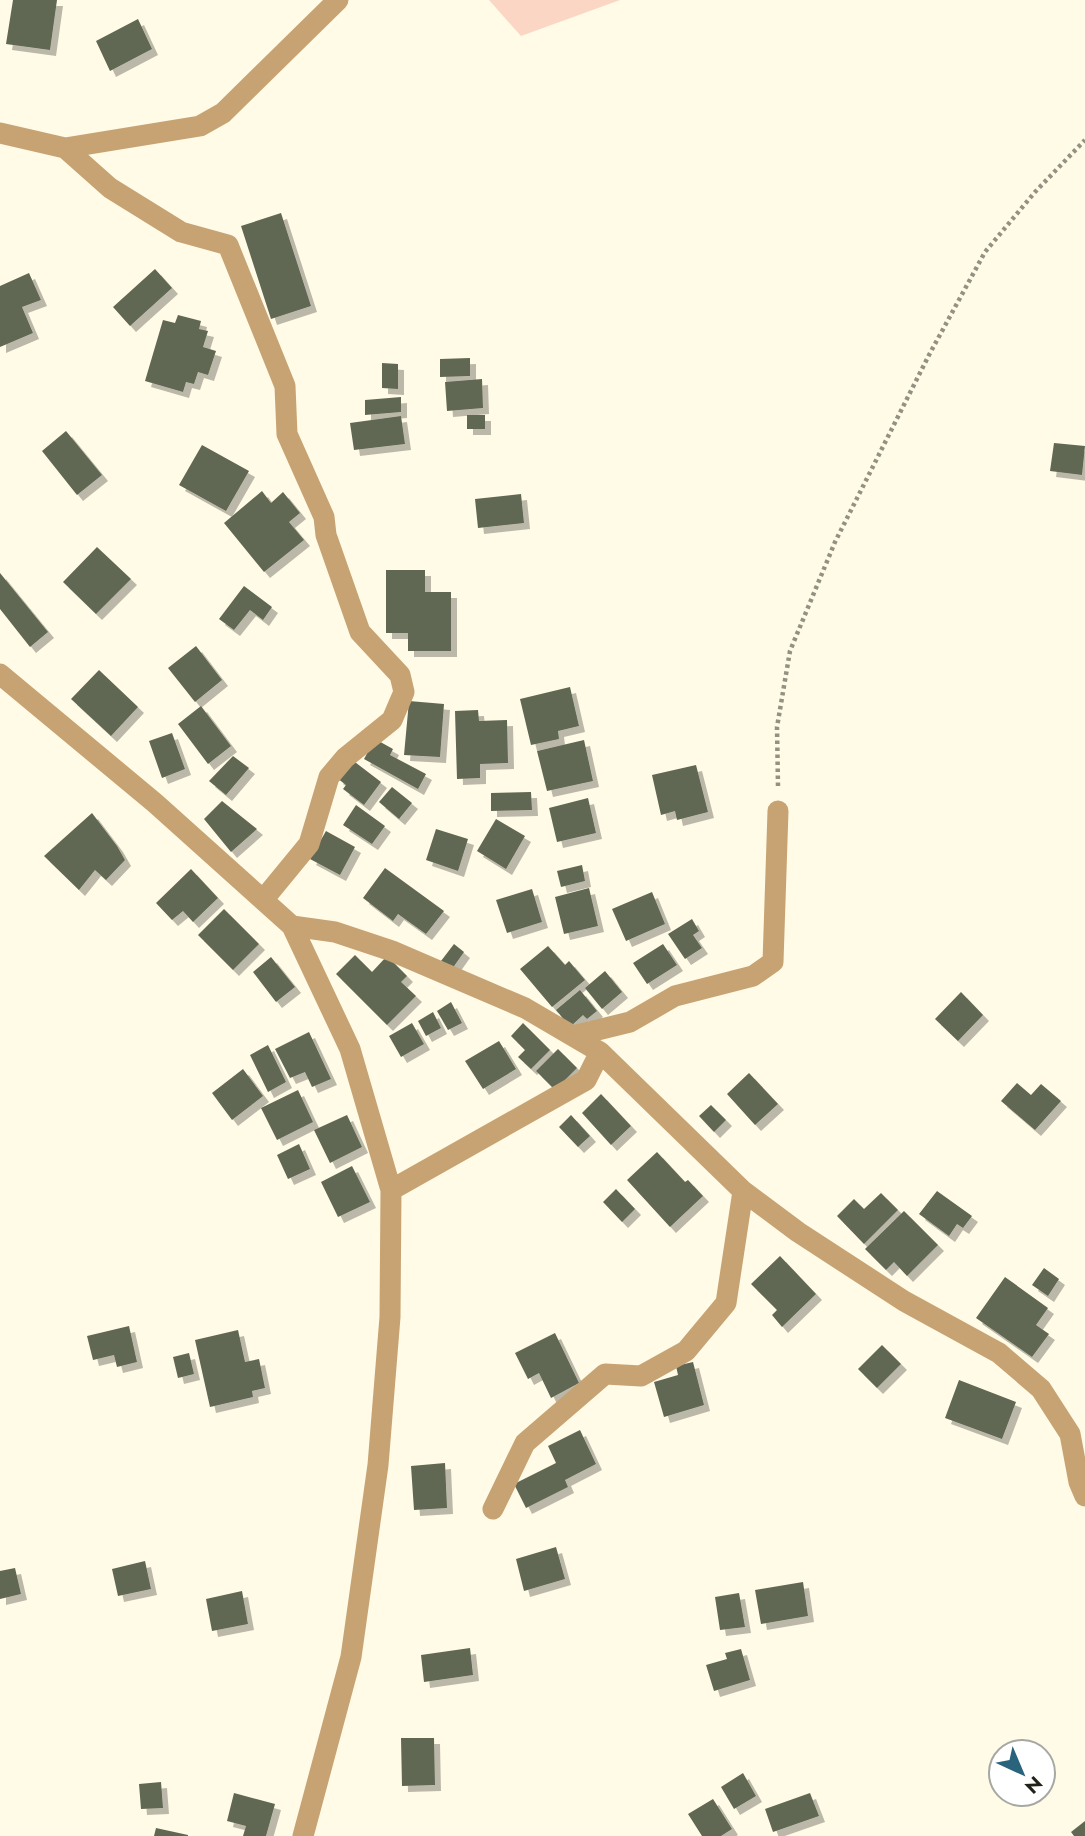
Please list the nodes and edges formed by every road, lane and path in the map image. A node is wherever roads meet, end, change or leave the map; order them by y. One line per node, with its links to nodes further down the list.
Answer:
1 (338, 0): 4 (street)
2 (0, 133): 4 (street)
3 (1085, 140): 6 (path)
4 (65, 148): 7 (street)
5 (0, 674): 7 (street)
6 (778, 811): 9 (street)
7 (263, 900): 8 (street)
8 (292, 926): 9 (street); 11 (street)
9 (573, 1036): 10 (street)
10 (600, 1052): 11 (street); 12 (street)
11 (391, 1190): 15 (street)
12 (744, 1191): 13 (street); 14 (street)
13 (1085, 1496)
14 (493, 1509)
15 (303, 1836)

